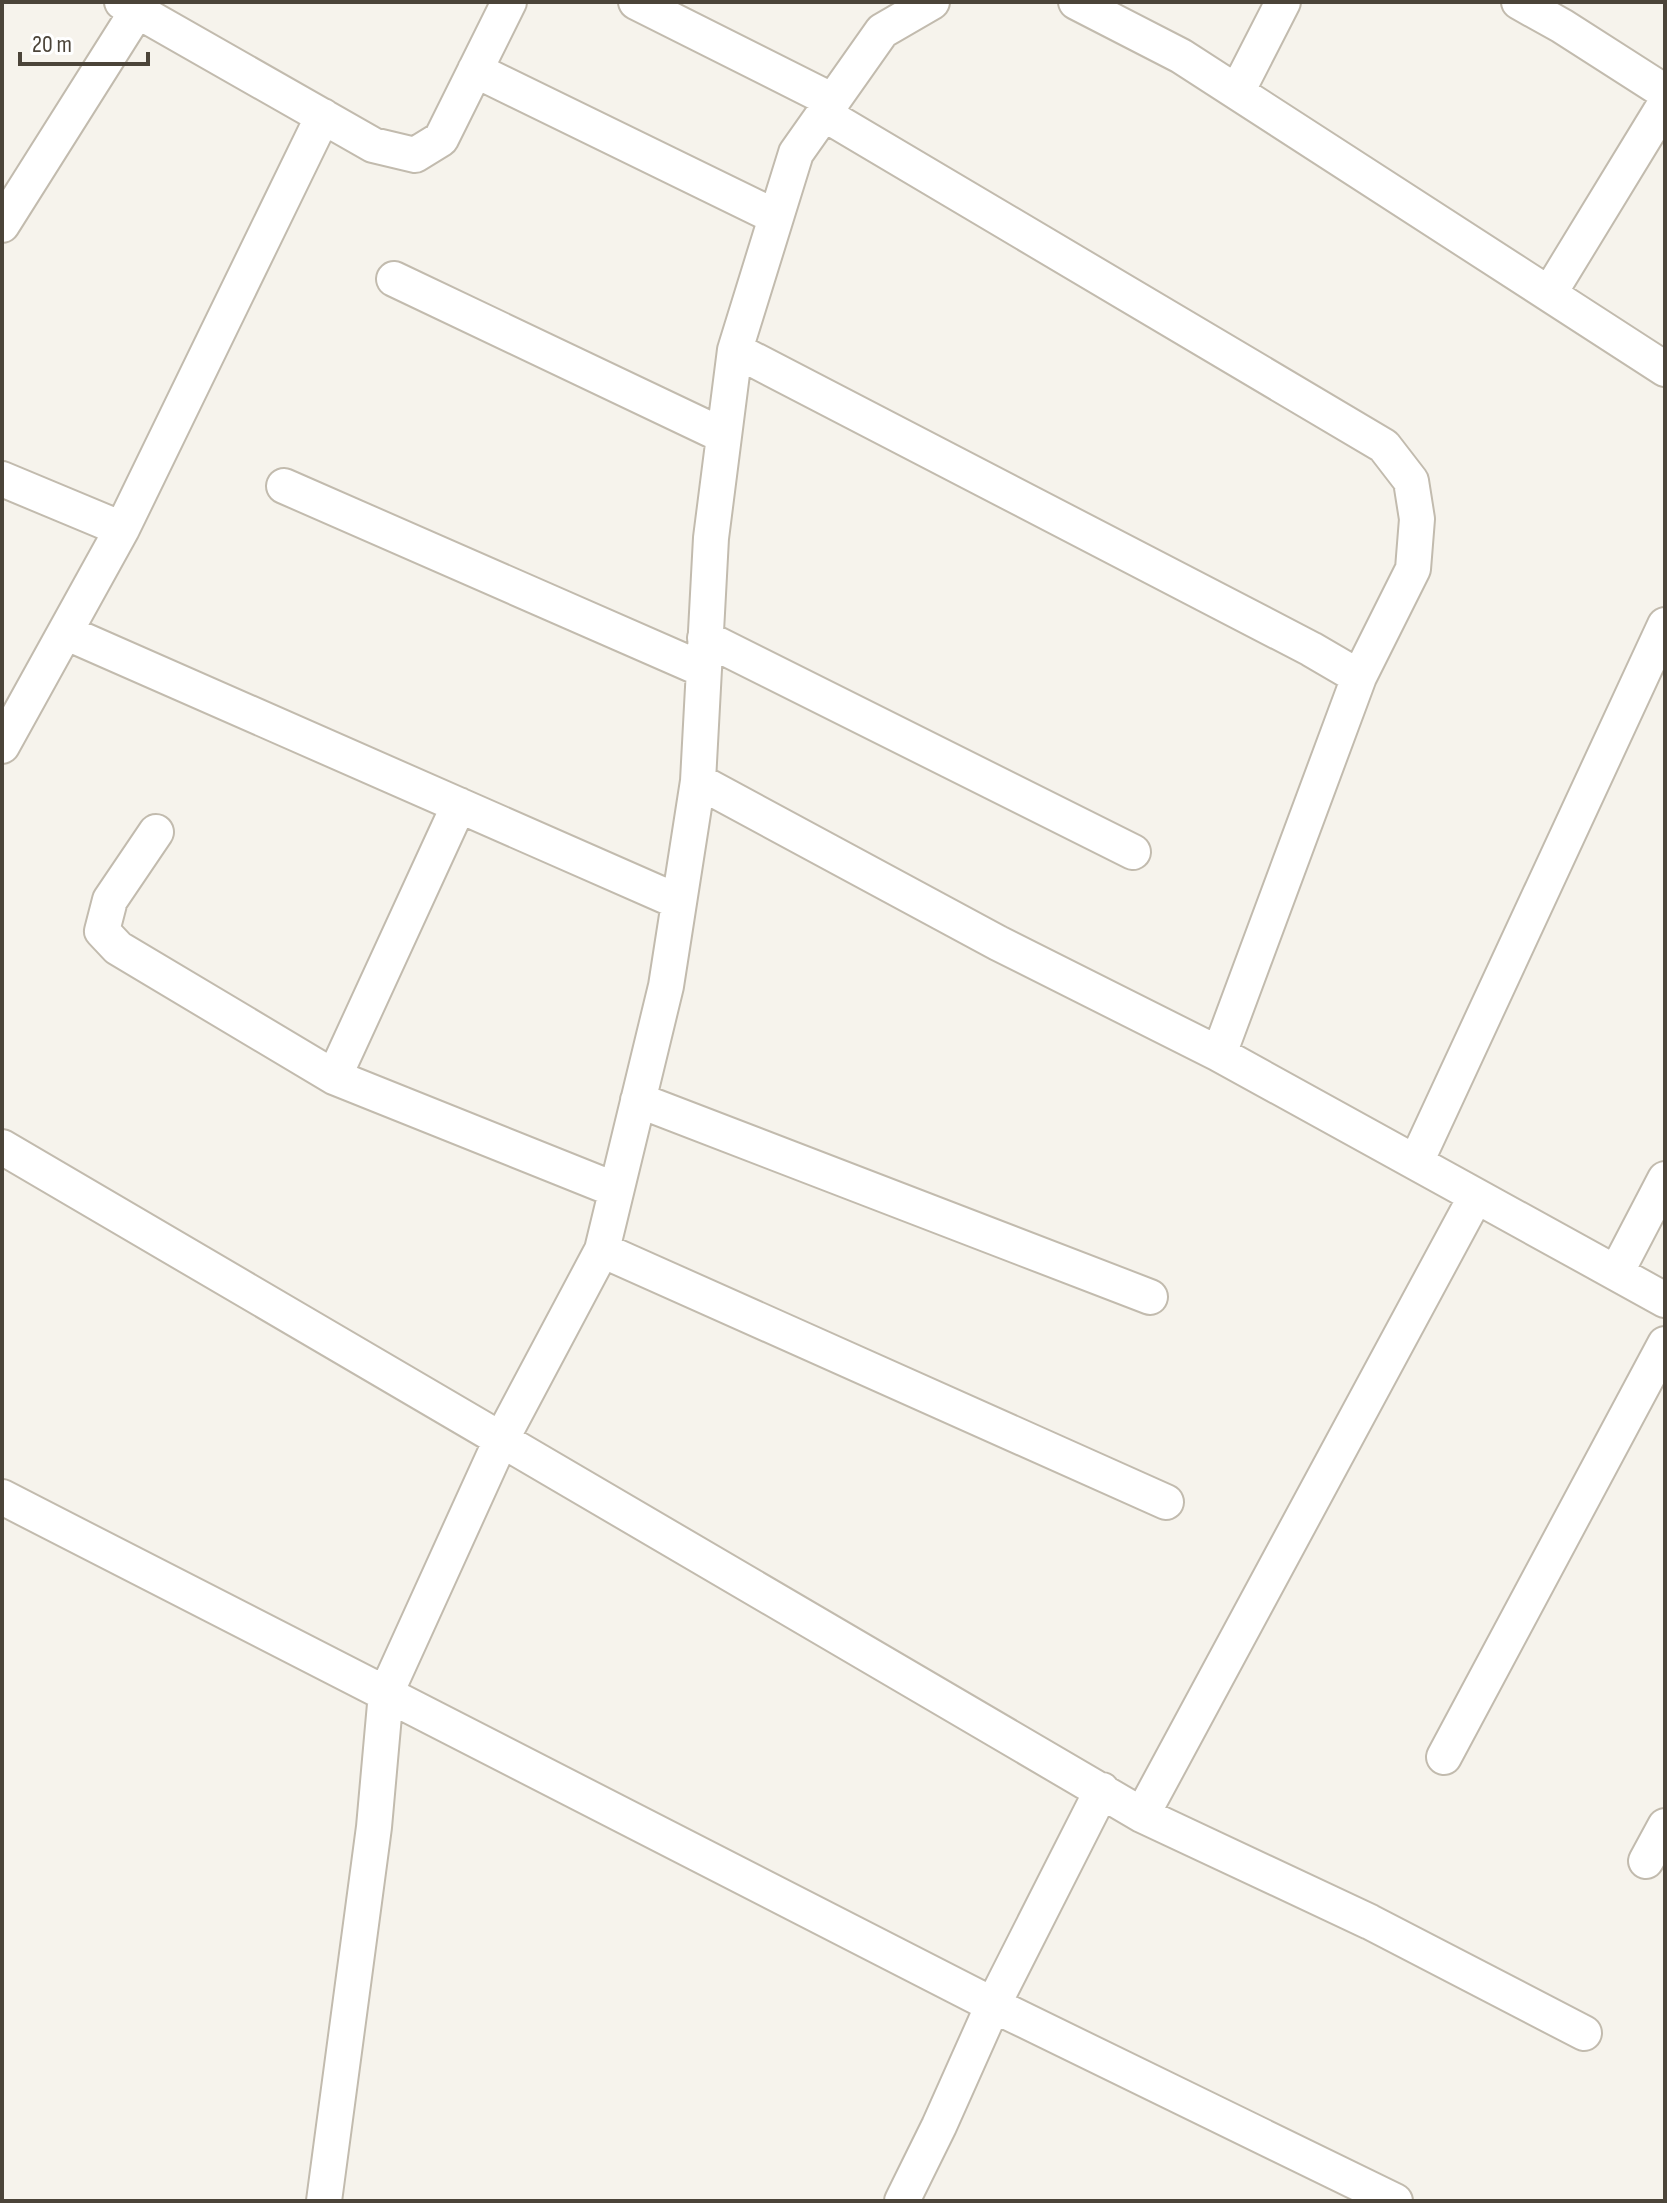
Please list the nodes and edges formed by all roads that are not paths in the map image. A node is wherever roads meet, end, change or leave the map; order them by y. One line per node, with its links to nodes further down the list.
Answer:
1 (509, 2): 8 (street)
2 (636, 2): 12 (street)
3 (932, 2): 12 (street)
4 (1076, 2): 9 (street)
5 (1283, 2): 9 (street)
6 (1519, 2): 10 (street)
7 (130, 6): 13 (street); 15 (street)
8 (475, 70): 13 (street); 14 (street)
9 (1237, 92): 17 (street)
10 (1665, 92)
11 (1665, 104): 17 (street)
12 (829, 107): 14 (street); 27 (street)
13 (323, 116): 23 (street)
14 (776, 217): 18 (street)
15 (2, 225)
16 (394, 279): 20 (street)
17 (1549, 294): 19 (street)
18 (735, 350): 20 (street); 27 (street)
19 (1665, 369)
20 (724, 436): 26 (street)
21 (2, 479): 23 (street)
22 (284, 486): 26 (street)
23 (122, 529): 25 (street)
24 (1665, 625): 39 (street)
25 (65, 632): 28 (street); 31 (street)
26 (705, 654): 30 (street); 33 (street)
27 (1359, 677): 35 (street)
28 (12, 706): 29 (street)
29 (2, 746)
30 (698, 781): 34 (street); 35 (street)
31 (459, 805): 34 (street); 36 (street)
32 (156, 832): 36 (street)
33 (1133, 852)
34 (679, 902): 37 (street)
35 (1219, 1054): 39 (street)
36 (334, 1077): 41 (street)
37 (638, 1100): 41 (street); 45 (street)
38 (2, 1147): 48 (street)
39 (1416, 1162): 42 (street)
40 (1665, 1179): 44 (street)
41 (616, 1190): 43 (street)
42 (1476, 1196): 44 (street); 54 (street)
43 (602, 1250): 48 (street); 50 (street)
44 (1616, 1273): 46 (street)
45 (1150, 1297)
46 (1665, 1300)
47 (1665, 1344): 52 (street)
48 (501, 1440): 51 (street); 53 (street)
49 (2, 1497): 51 (street)
50 (1166, 1502)
51 (386, 1693): 57 (street); 59 (street)
52 (1444, 1757)
53 (1102, 1790): 54 (street); 57 (street)
54 (1142, 1815): 58 (street)
55 (1665, 1826): 56 (street)
56 (1646, 1861)
57 (993, 2005): 60 (street); 61 (street)
58 (1584, 2033)
59 (324, 2201)
60 (902, 2201)
61 (1395, 2201)

